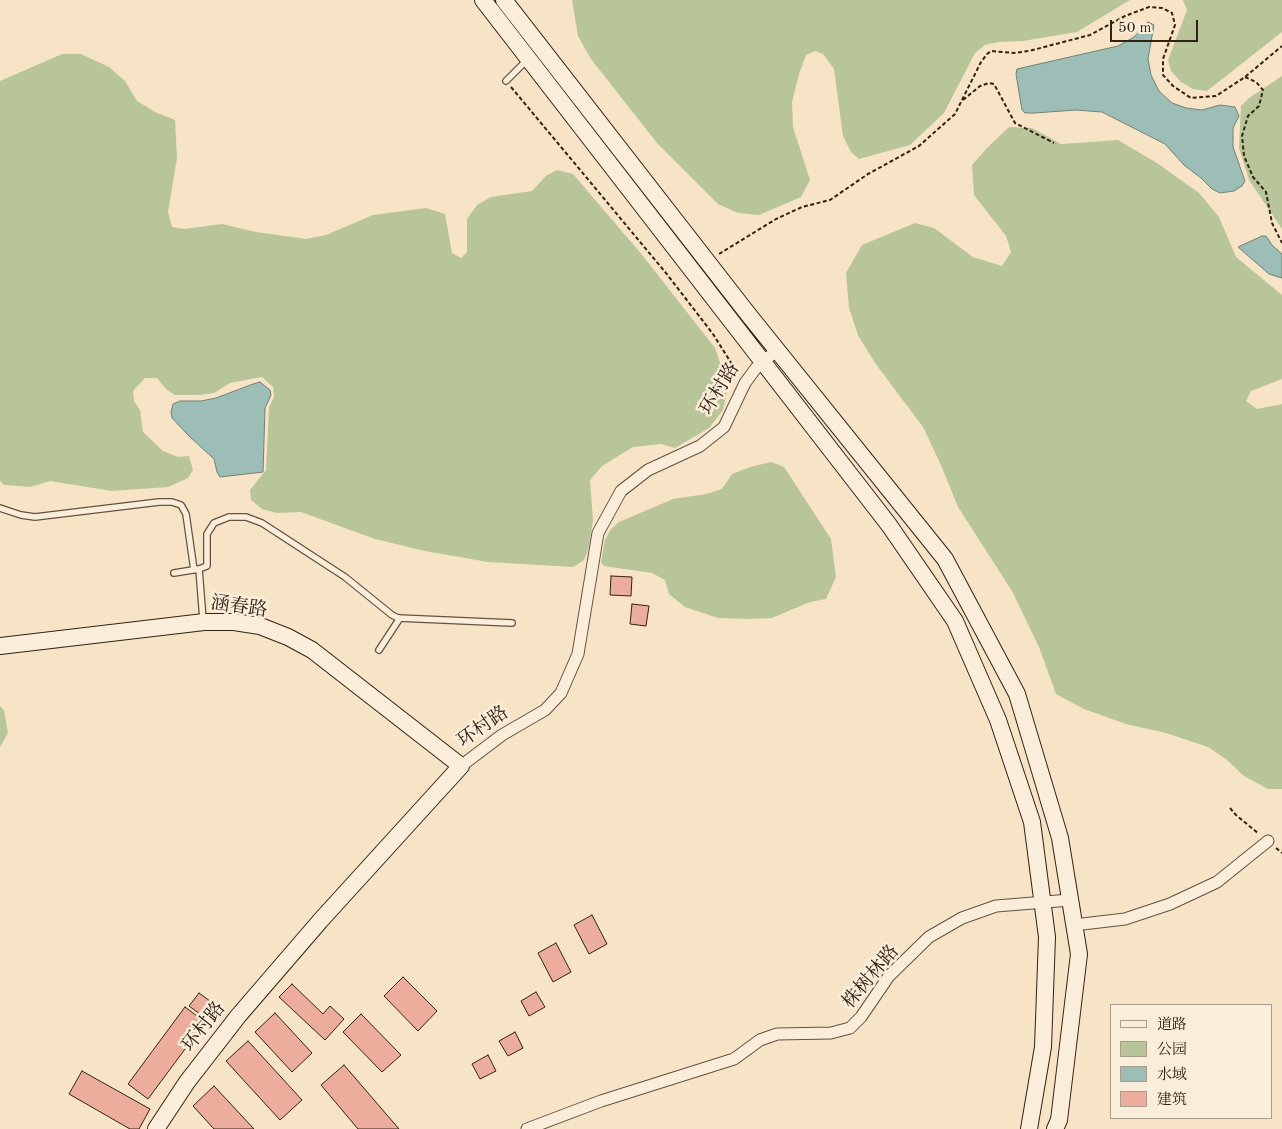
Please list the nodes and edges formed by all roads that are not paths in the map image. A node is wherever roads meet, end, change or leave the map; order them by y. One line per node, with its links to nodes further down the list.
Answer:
1 (484, 0): 3 (main road)
2 (504, 0): 5 (main road)
3 (529, 59): 4 (lane); 6 (main road)
4 (506, 81)
5 (777, 350): 6 (street, 环村路); 17 (main road)
6 (762, 361): 15 (street, 环村路); 18 (main road)
7 (0, 508): 8 (lane)
8 (197, 570): 9 (lane); 10 (lane); 11 (lane)
9 (174, 573)
10 (400, 618): 12 (lane); 14 (lane)
11 (204, 622): 13 (main road, 涵春路); 15 (main road, 涵春路)
12 (512, 623)
13 (0, 646)
14 (378, 650)
15 (461, 766): 20 (main road, 环村路)
16 (1268, 840): 19 (street)
17 (1070, 900): 18 (street, 株树林路); 19 (main road)
18 (1042, 903): 21 (street, 株树林路); 22 (main road)
19 (1074, 925): 23 (main road)
20 (156, 1129)
21 (526, 1129)
22 (1029, 1129)
23 (1056, 1129)

